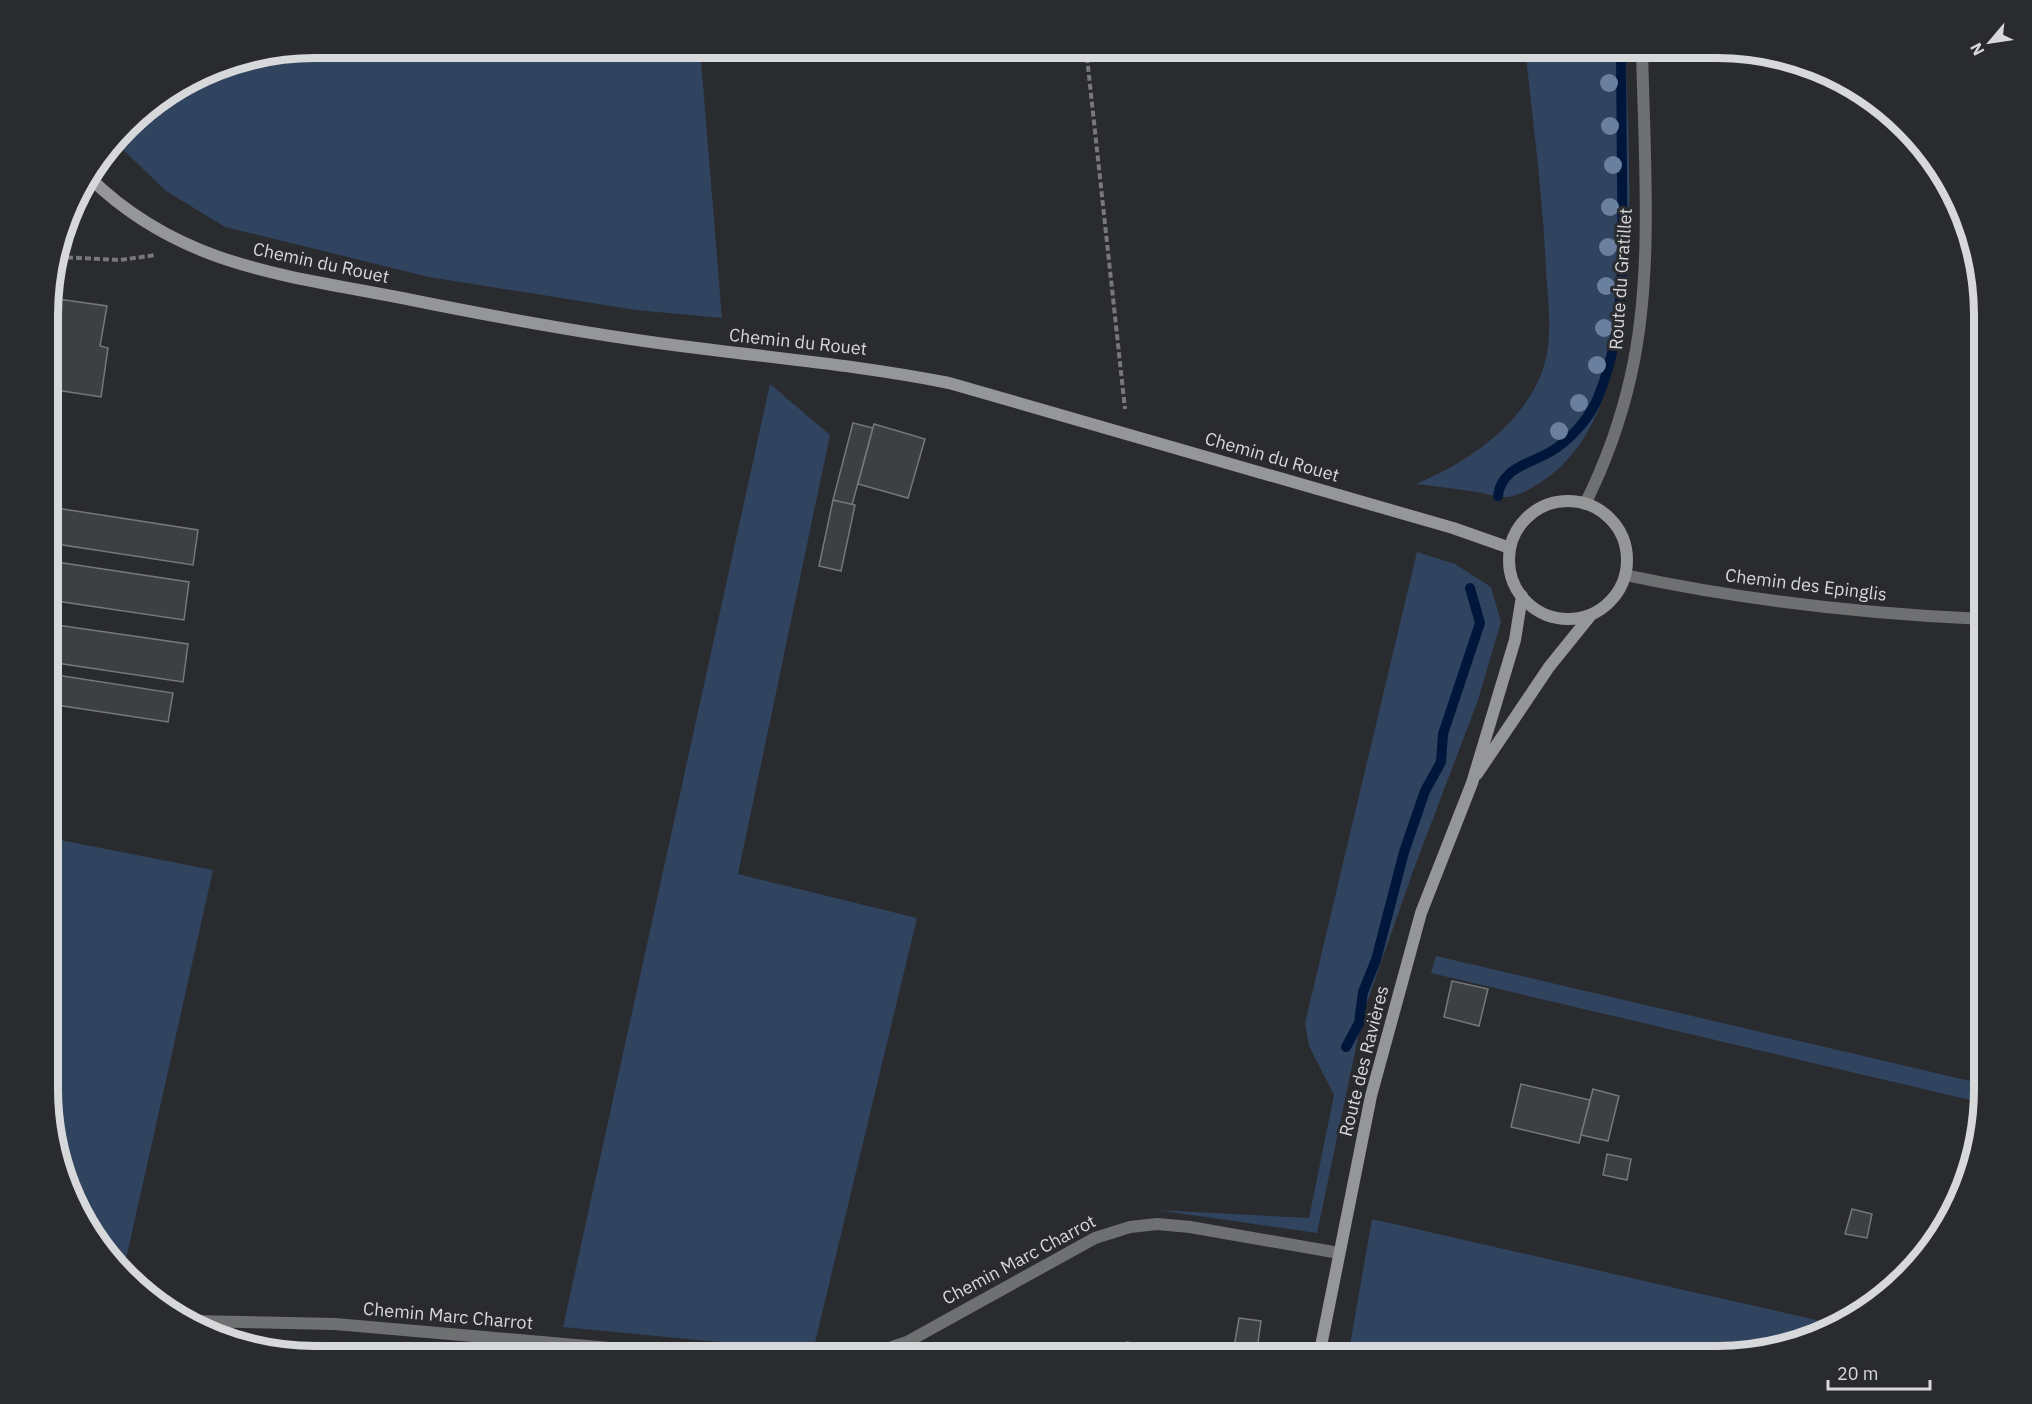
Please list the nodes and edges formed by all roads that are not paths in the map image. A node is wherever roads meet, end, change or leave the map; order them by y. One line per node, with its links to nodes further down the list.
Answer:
1 (1642, 58): 3 (street, Route du Gratillet)
2 (96, 183): 4 (street, Chemin du Rouet)
3 (1585, 504): 4 (street); 5 (street)
4 (1510, 548): 6 (street)
5 (1625, 575): 7 (street); 8 (street, Chemin des Epinglis)
6 (1522, 596): 7 (street); 9 (street, Route des Ravières)
7 (1591, 615): 9 (street, Route des Ravières)
8 (1973, 619)
9 (1472, 783): 10 (street, Route des Ravières)
10 (1339, 1253): 13 (street, Chemin Marc Charrot); 14 (street, Route des Ravières)
11 (209, 1322): 12 (street, Chemin Marc Charrot)
12 (586, 1346)
13 (896, 1346)
14 (1321, 1346)

